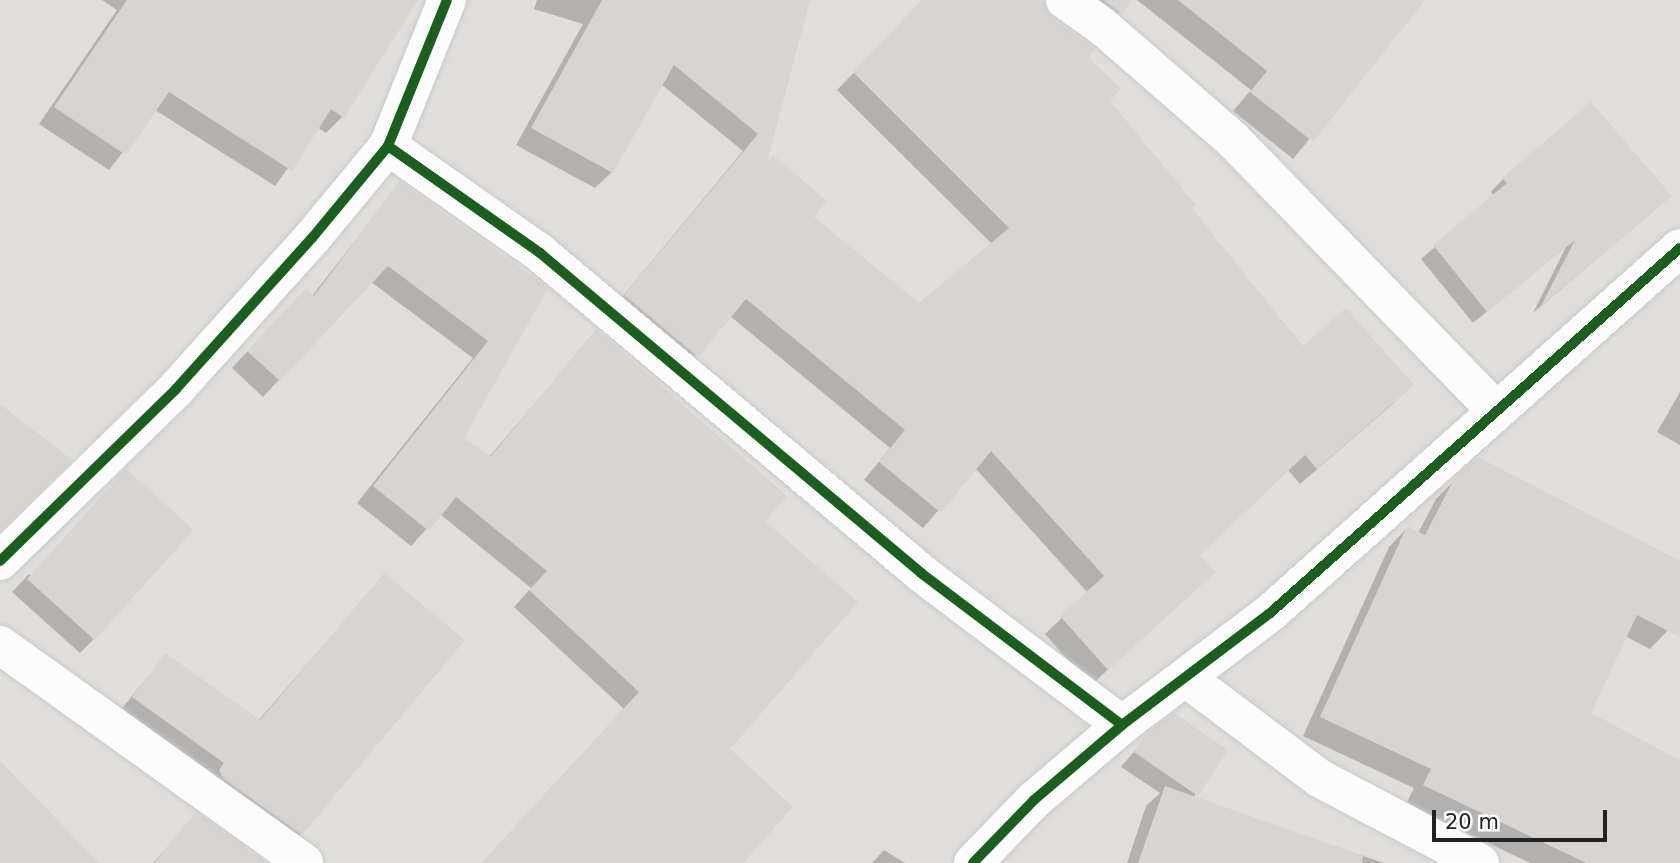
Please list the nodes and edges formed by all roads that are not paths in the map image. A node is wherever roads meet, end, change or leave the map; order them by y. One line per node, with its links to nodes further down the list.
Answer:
1 (447, 0): 3 (street)
2 (1065, 0): 5 (street)
3 (388, 145): 6 (street); 9 (street)
4 (1675, 260): 5 (street)
5 (1496, 410): 8 (street)
6 (0, 561)
7 (0, 645): 10 (street)
8 (1186, 678): 9 (street); 12 (street)
9 (1122, 725): 11 (street)
10 (304, 863)
11 (973, 863)
12 (1480, 863)

